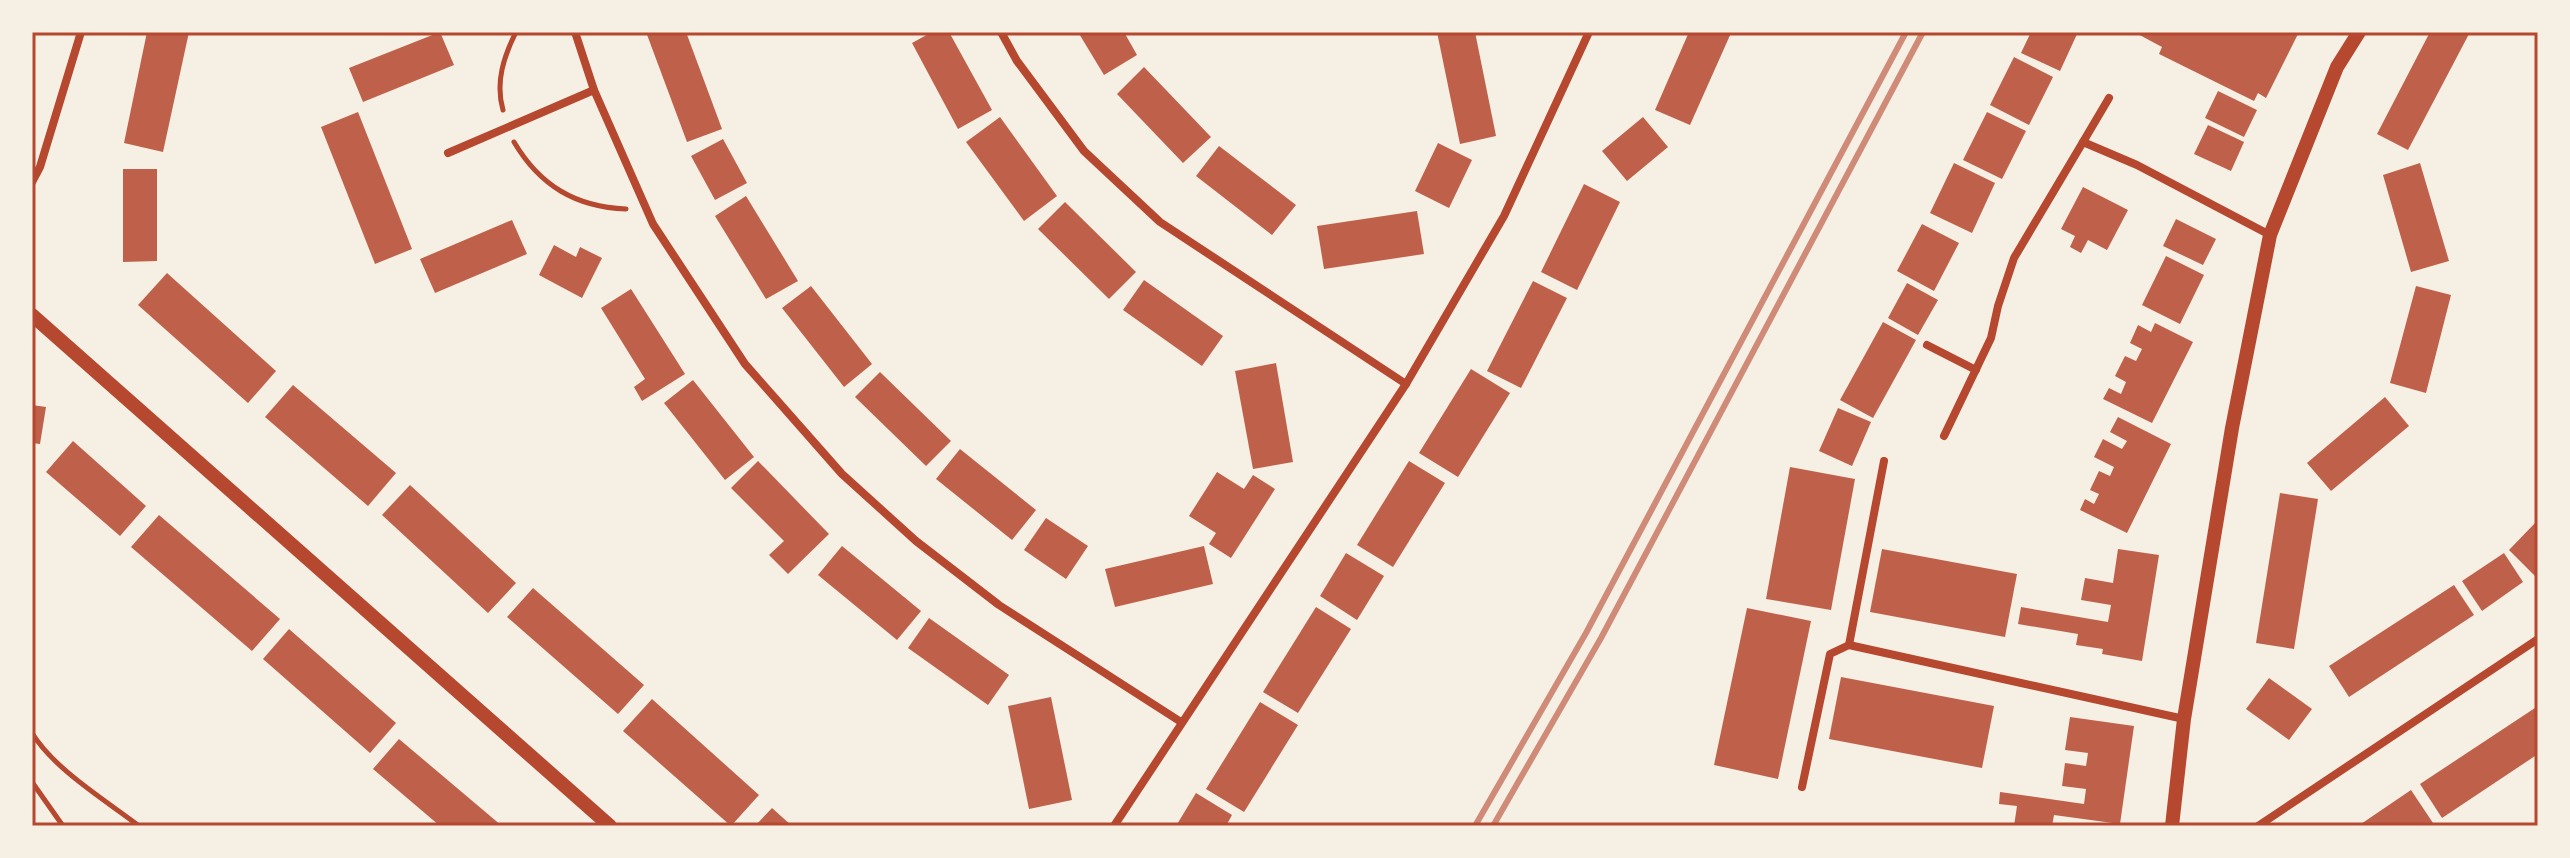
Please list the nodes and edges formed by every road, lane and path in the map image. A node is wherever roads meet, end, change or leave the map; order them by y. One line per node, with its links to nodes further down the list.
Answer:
1 (81, 32): 12 (street)
2 (516, 32): 9 (path)
3 (575, 32): 7 (street)
4 (1001, 32): 18 (street)
5 (1589, 32): 18 (street)
6 (2359, 32): 14 (street)
7 (594, 90): 9 (street); 13 (street)
8 (2109, 98): 10 (street)
9 (508, 126): 11 (street); 13 (path)
10 (2083, 142): 14 (street); 17 (street)
11 (448, 153)
12 (32, 182)
13 (647, 210): 24 (street)
14 (2270, 235): 23 (street)
15 (32, 315): 30 (street)
16 (1927, 345): 17 (street)
17 (1976, 370): 19 (street)
18 (1406, 384): 24 (street)
19 (1944, 436)
20 (1884, 461): 22 (street)
21 (2538, 639): 33 (street)
22 (1849, 645): 23 (street); 27 (street)
23 (2184, 719): 32 (street)
24 (1181, 722): 31 (street)
25 (32, 733): 29 (path)
26 (32, 782): 28 (path)
27 (1802, 787)
28 (63, 826)
29 (139, 826)
30 (610, 826)
31 (1114, 826)
32 (2172, 826)
33 (2258, 826)

